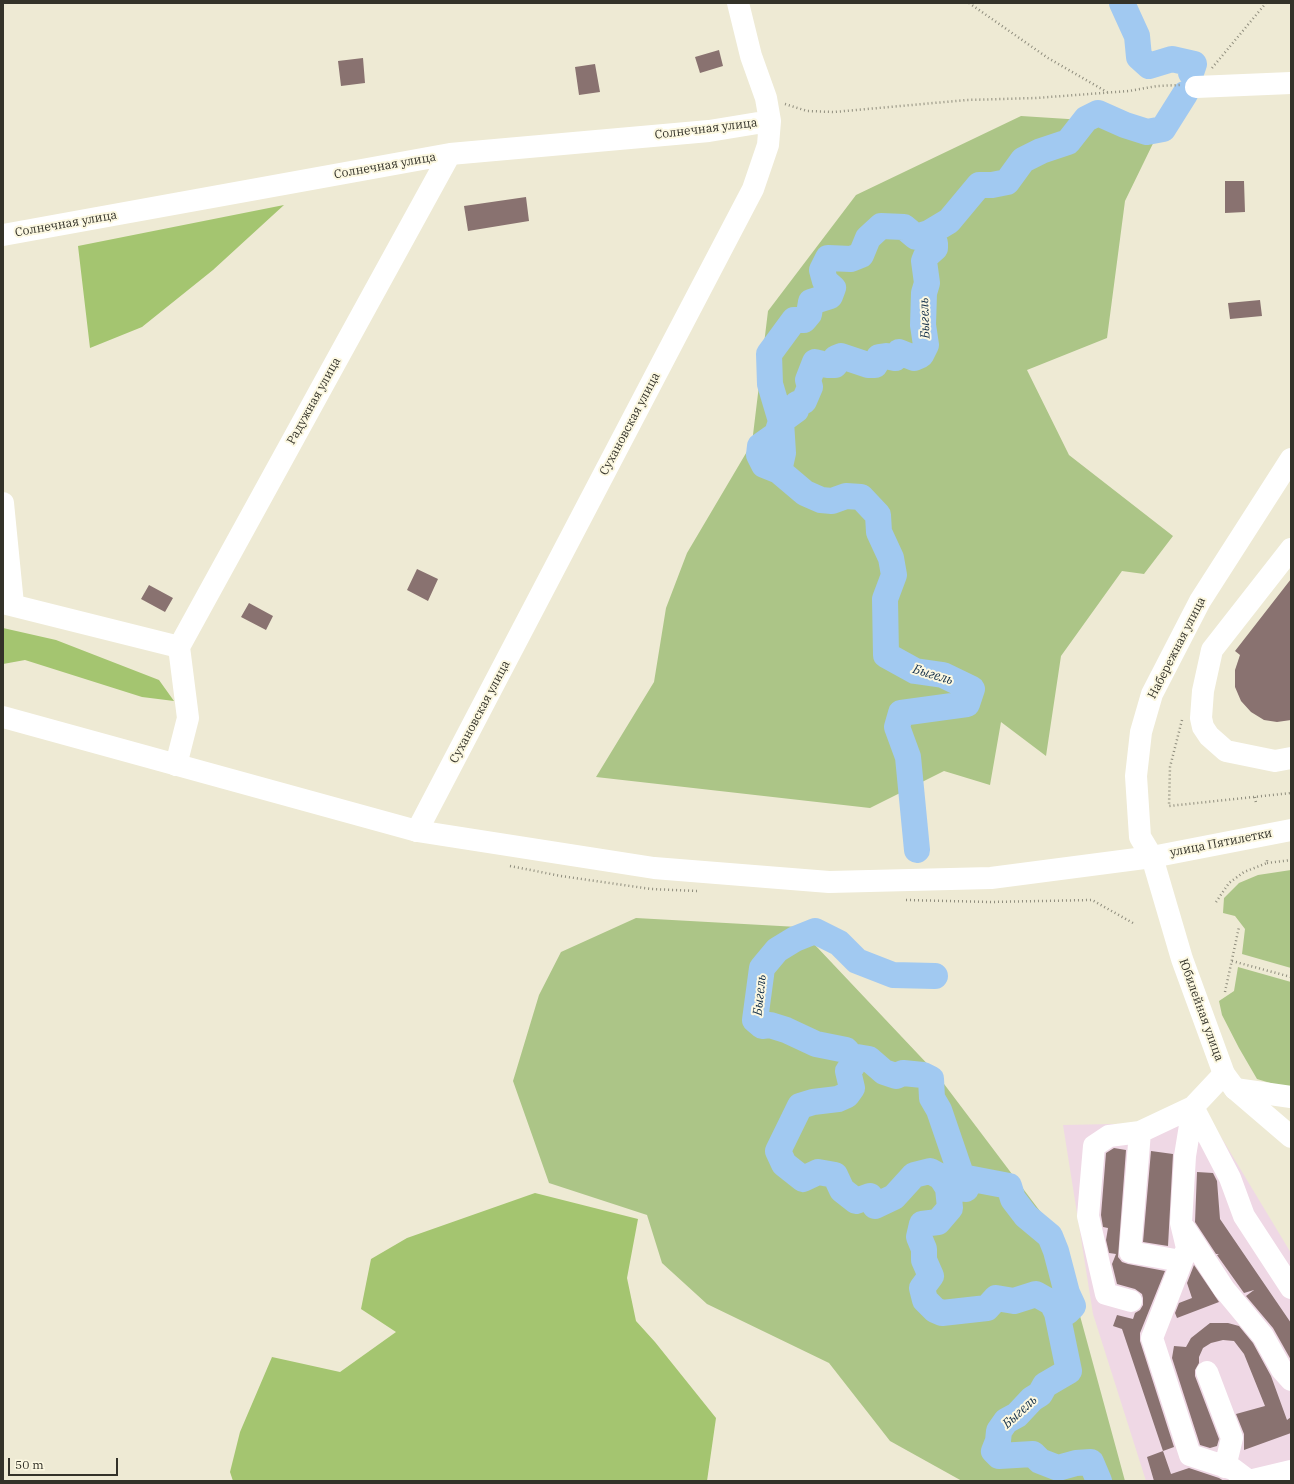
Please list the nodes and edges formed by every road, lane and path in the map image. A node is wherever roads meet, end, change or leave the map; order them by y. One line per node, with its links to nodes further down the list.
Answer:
1 (738, 3): 7 (street, Сухановская улица)
2 (969, 3): 6 (path)
3 (1266, 3): 5 (path)
4 (1291, 83): 5 (street)
5 (1196, 87): 6 (path)
6 (1107, 92): 7 (path)
7 (766, 98): 8 (street, Сухановская улица)
8 (770, 121): 9 (street, Солнечная улица); 24 (street, Сухановская улица)
9 (450, 154): 10 (street, Солнечная улица); 16 (street, Радужная улица)
10 (3, 235)
11 (1289, 465): 15 (street, Набережная улица)
12 (3, 503): 14 (street)
13 (1291, 549): 17 (street)
14 (8, 604): 16 (street)
15 (1182, 636): 17 (street); 25 (street, Набережная улица)
16 (179, 647): 20 (street)
17 (1211, 656): 19 (street)
18 (3, 716): 20 (street, улица Пятилетки)
19 (1291, 758)
20 (176, 765): 24 (street, улица Пятилетки)
21 (1255, 798): 22 (path)
22 (1256, 803)
23 (1291, 830): 25 (street, улица Пятилетки)
24 (418, 831): 25 (street, улица Пятилетки)
25 (1152, 857): 36 (street, Юбилейная улица)
26 (1266, 859): 28 (path)
27 (1291, 860): 28 (path)
28 (1267, 863): 30 (path)
29 (1092, 900): 31 (path)
30 (1216, 902)
31 (1133, 924)
32 (1239, 927): 33 (path)
33 (1232, 961): 34 (path); 35 (path)
34 (1291, 977)
35 (1225, 992)
36 (1230, 1082): 37 (street); 38 (street); 40 (street, Юбилейная улица)
37 (1291, 1097)
38 (1193, 1107): 39 (street); 41 (street); 43 (street)
39 (1140, 1132): 42 (street); 44 (street)
40 (1291, 1138)
41 (1181, 1223): 42 (street); 46 (street)
42 (1181, 1261): 47 (street)
43 (1291, 1288)
44 (1130, 1301)
45 (1207, 1372): 47 (street)
46 (1291, 1380)
47 (1225, 1467): 49 (street)
48 (1283, 1475): 49 (street)
49 (1246, 1480)

